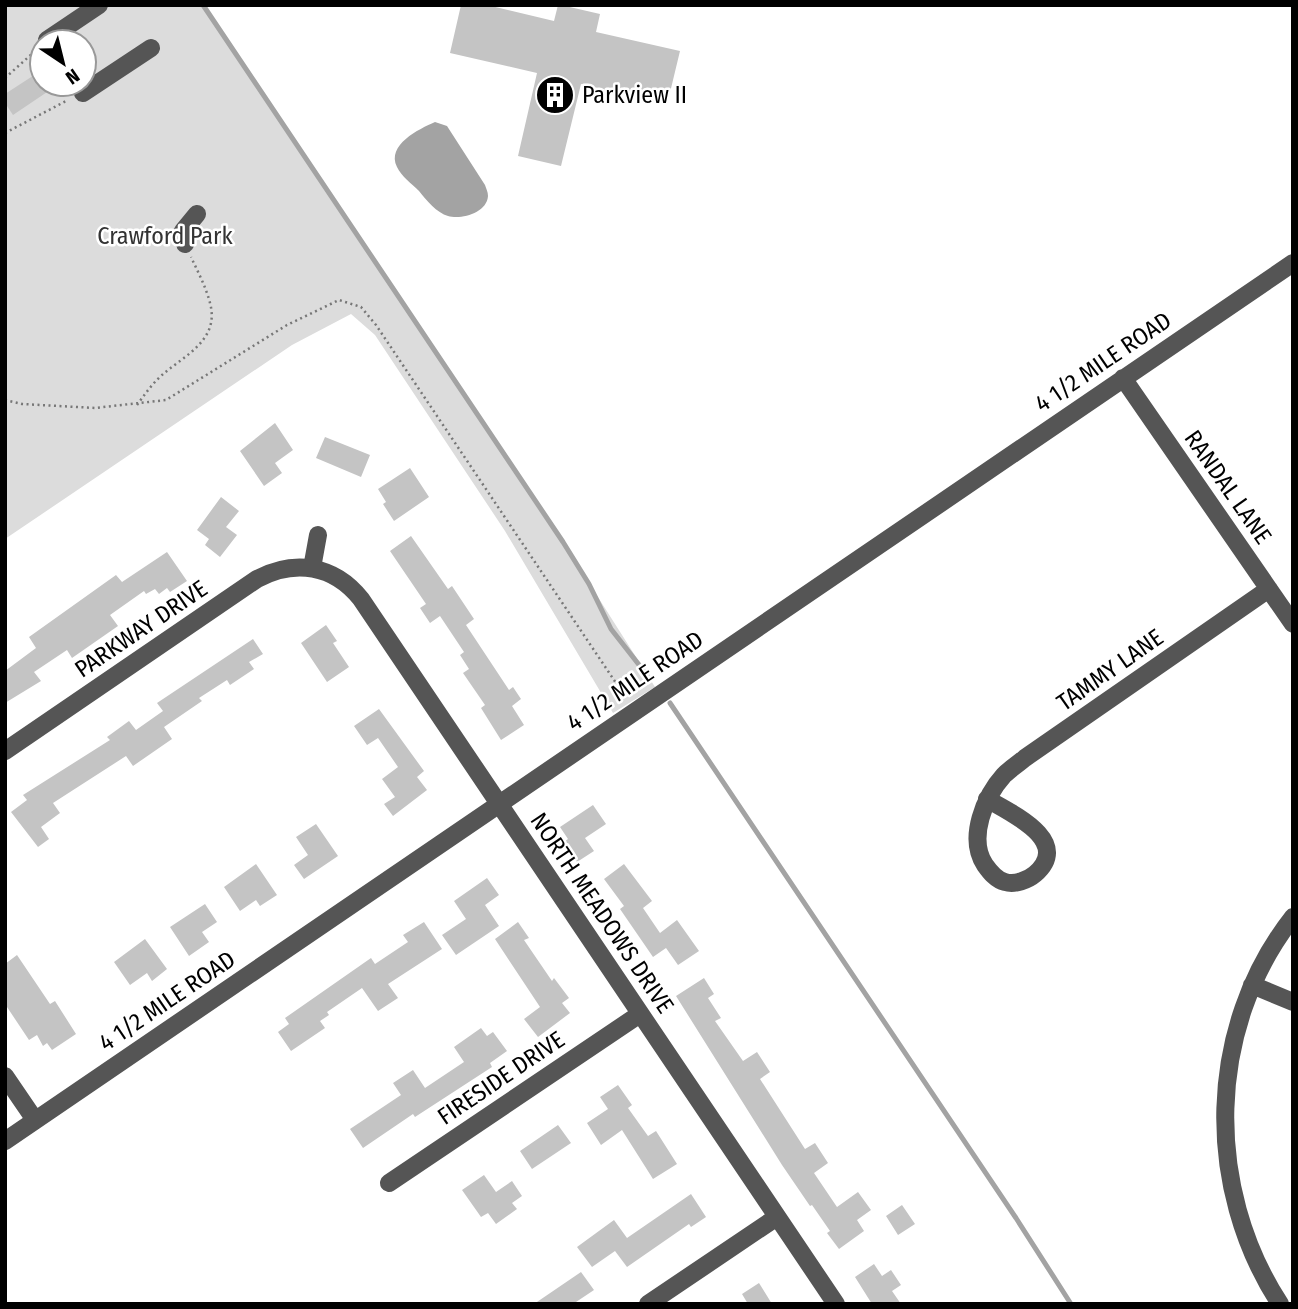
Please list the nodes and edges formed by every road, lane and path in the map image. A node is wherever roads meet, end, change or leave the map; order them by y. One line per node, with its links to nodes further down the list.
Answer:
1 (99, 5): 2 (street)
2 (65, 28)
3 (150, 48): 6 (street)
4 (28, 57): 5 (path)
5 (5, 78)
6 (98, 83)
7 (72, 98): 8 (path)
8 (5, 133)
9 (197, 214): 10 (street)
10 (185, 244): 14 (path)
11 (1293, 263): 12 (street, 4 1/2 MILE ROAD)
12 (1123, 378): 17 (street, RANDAL LANE); 19 (street, 4 1/2 MILE ROAD)
13 (5, 400): 14 (path)
14 (137, 405): 19 (path)
15 (318, 535): 16 (street)
16 (312, 568): 20 (street, PARKWAY DRIVE); 22 (street, NORTH MEADOWS DRIVE)
17 (1269, 589): 18 (street, RANDAL LANE); 21 (street, TAMMY LANE)
18 (1293, 624)
19 (629, 715): 22 (street, 4 1/2 MILE ROAD)
20 (5, 751)
21 (988, 799): 21 (street, TAMMY LANE)
22 (499, 804): 26 (street, NORTH MEADOWS DRIVE); 28 (street, 4 1/2 MILE ROAD)
23 (1293, 916): 24 (street)
24 (1252, 985): 25 (street); 34 (street)
25 (1293, 1002)
26 (640, 1014): 30 (street, FIRESIDE DRIVE); 31 (street, NORTH MEADOWS DRIVE)
27 (5, 1076): 28 (street)
28 (35, 1120): 29 (street, 4 1/2 MILE ROAD)
29 (5, 1141)
30 (389, 1183)
31 (777, 1217): 32 (street); 33 (street, NORTH MEADOWS DRIVE)
32 (648, 1304)
33 (836, 1304)
34 (1280, 1304)

